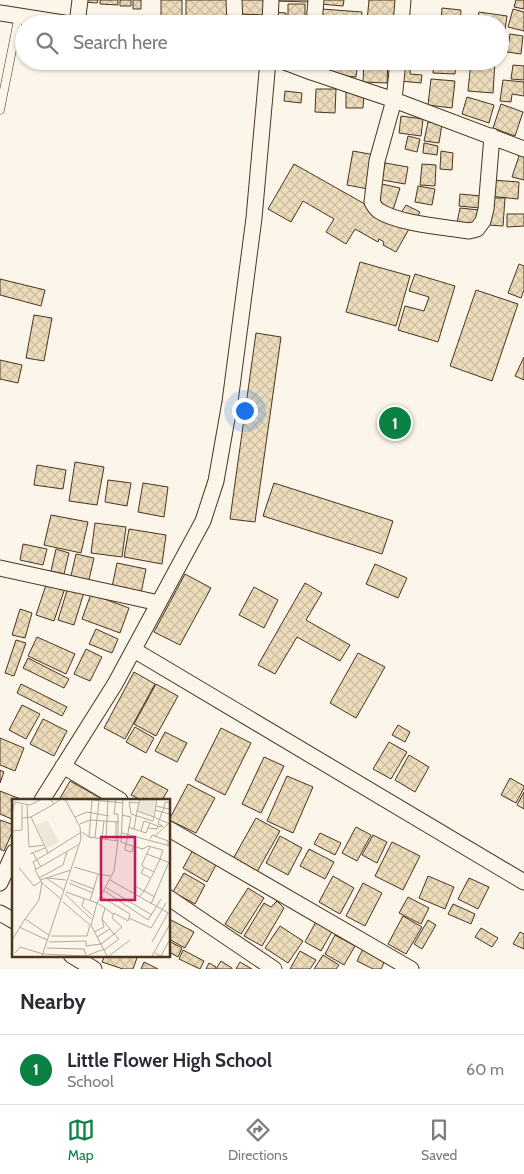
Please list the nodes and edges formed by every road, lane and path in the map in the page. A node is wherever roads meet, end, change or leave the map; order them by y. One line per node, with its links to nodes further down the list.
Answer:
1 (80, 0): 9 (street)
2 (234, 0): 10 (street)
3 (271, 0): 11 (street)
4 (316, 0): 12 (street)
5 (403, 0): 13 (street)
6 (20, 7): 7 (street); 8 (street)
7 (0, 12)
8 (44, 15)
9 (78, 15)
10 (234, 15)
11 (270, 15)
12 (315, 15)
13 (402, 15)
14 (15, 33): 19 (lane)
15 (267, 70): 23 (street)
16 (319, 70): 18 (street)
17 (397, 70): 18 (street)
18 (394, 100): 20 (street); 20 (street)
19 (0, 110)
20 (492, 136): 21 (street)
21 (524, 149)
22 (0, 568): 23 (street)
23 (159, 603): 24 (street)
24 (134, 650): 25 (street); 30 (street)
25 (64, 766): 26 (street); 27 (street)
26 (43, 799)
27 (118, 799)
28 (170, 830): 38 (street)
29 (12, 856): 31 (street)
30 (524, 882)
31 (0, 883)
32 (170, 899): 37 (street)
33 (0, 912): 34 (street)
34 (12, 920)
35 (74, 956): 36 (street)
36 (94, 969)
37 (274, 969)
38 (411, 969)

